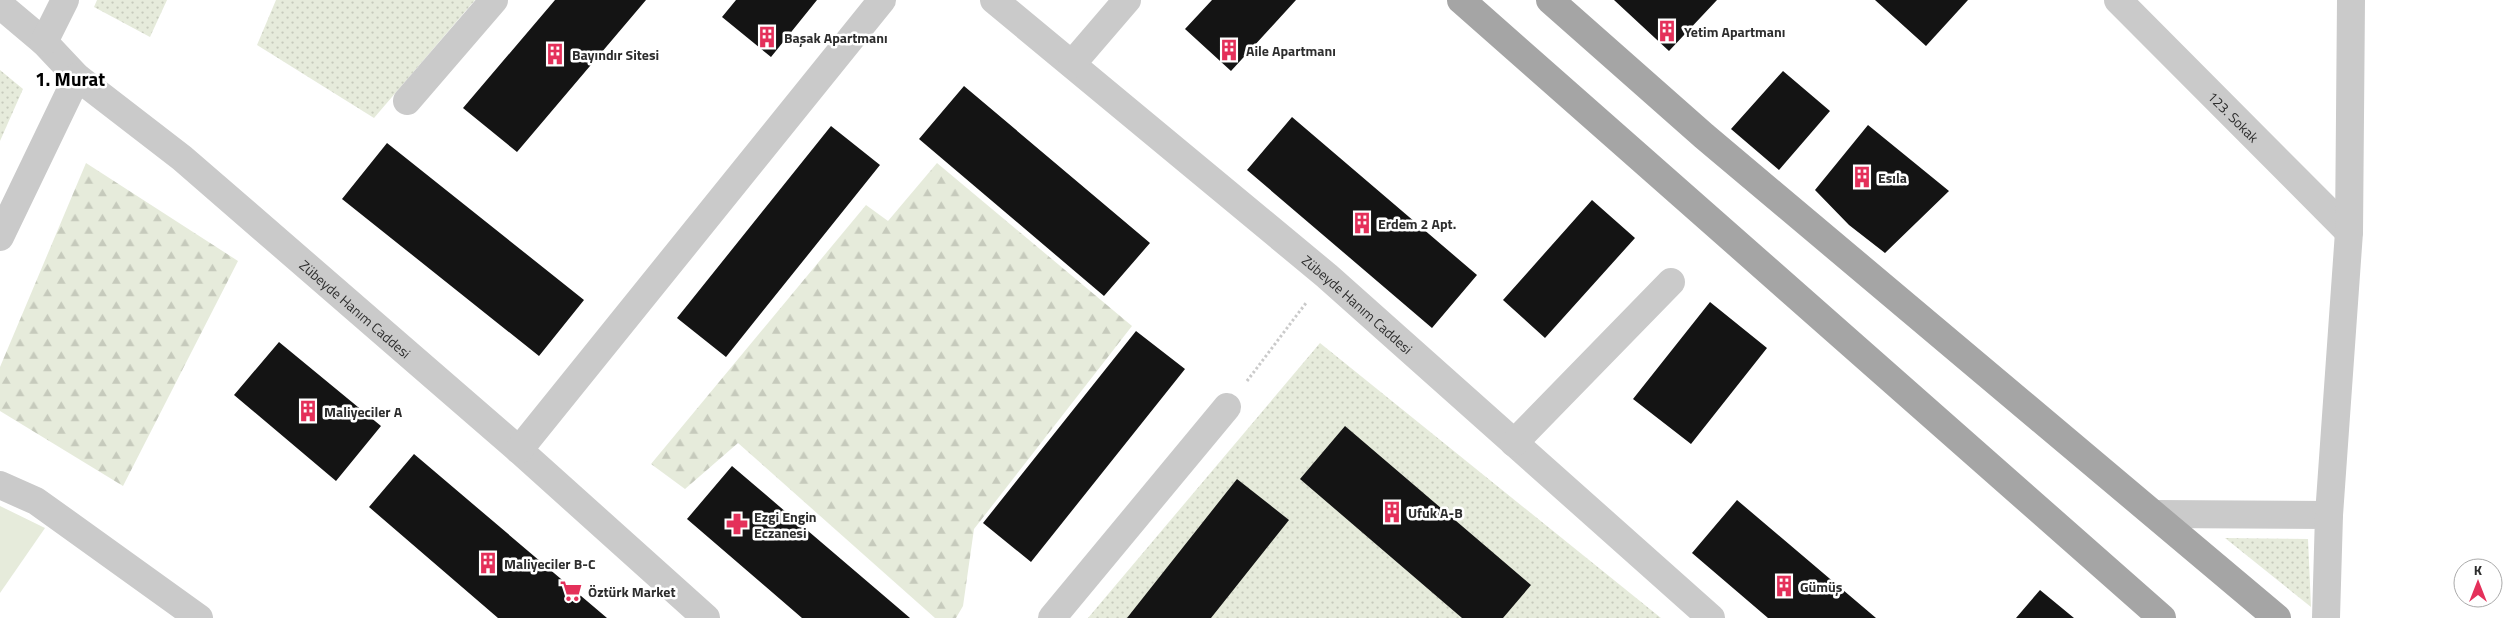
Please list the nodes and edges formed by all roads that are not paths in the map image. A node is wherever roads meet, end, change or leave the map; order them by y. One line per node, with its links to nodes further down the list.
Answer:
1 (65, 0): 11 (street)
2 (494, 0): 14 (street)
3 (882, 0): 20 (street)
4 (994, 0): 12 (street, Zübeyde Hanım Caddesi)
5 (1127, 0): 12 (street)
6 (1461, 0): 28 (main road)
7 (1550, 0): 22 (main road)
8 (2118, 0): 15 (street, 123. Sokak)
9 (2351, 0): 15 (street)
10 (0, 5): 11 (street, Zübeyde Hanım Caddesi)
11 (44, 42): 13 (street, Zübeyde Hanım Caddesi)
12 (1072, 64): 19 (street, Zübeyde Hanım Caddesi)
13 (77, 77): 16 (street); 20 (street, Zübeyde Hanım Caddesi)
14 (407, 101)
15 (2349, 232): 23 (street)
16 (0, 238)
17 (1671, 282): 19 (street)
18 (1227, 407): 26 (street)
19 (1514, 443): 27 (street, Zübeyde Hanım Caddesi)
20 (519, 450): 25 (street, Zübeyde Hanım Caddesi)
21 (0, 485): 24 (street)
22 (2154, 514): 23 (street); 29 (main road)
23 (2330, 515): 30 (street)
24 (199, 618)
25 (706, 618)
26 (1052, 618)
27 (1711, 618)
28 (2162, 618)
29 (2277, 618)
30 (2326, 618)

